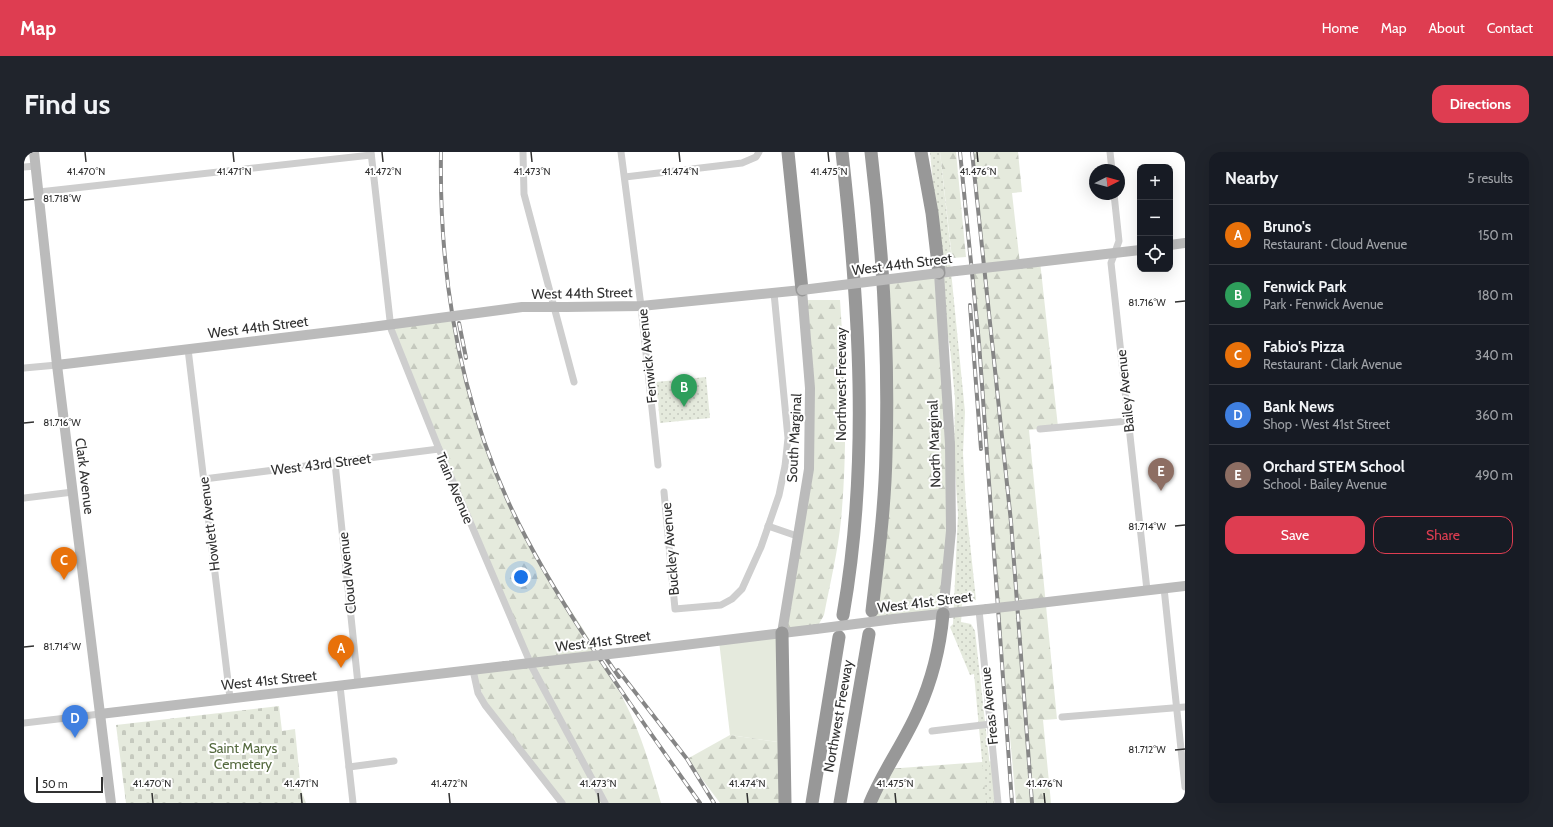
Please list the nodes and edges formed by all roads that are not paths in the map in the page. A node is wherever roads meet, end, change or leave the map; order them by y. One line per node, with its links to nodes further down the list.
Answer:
1 (34, 152): 12 (street, Clark Avenue)
2 (523, 152): 28 (street)
3 (621, 152): 14 (street, Fenwick Avenue)
4 (759, 152): 14 (street)
5 (788, 152): 22 (highway)
6 (842, 152): 46 (highway, Northwest Freeway)
7 (871, 152): 44 (highway)
8 (921, 152): 21 (highway)
9 (1110, 152): 11 (street)
10 (371, 153): 15 (street); 31 (street, Train Avenue)
11 (1111, 164)
12 (36, 166): 13 (street); 15 (street, Clark Avenue)
13 (24, 167)
14 (625, 177): 24 (street, Fenwick Avenue)
15 (39, 192): 26 (street, Clark Avenue)
16 (1115, 200): 20 (street, Bailey Avenue)
17 (1185, 243): 18 (street)
18 (1173, 245)
19 (1137, 250): 20 (street, West 44th Street)
20 (1115, 253): 21 (street, West 44th Street, bridge); 29 (street, Bailey Avenue)
21 (939, 273): 22 (street, West 44th Street, bridge); 45 (street, North Marginal)
22 (802, 290): 23 (street, West 44th Street); 39 (street, South Marginal)
23 (774, 293): 24 (street, West 44th Street); 38 (street, Buckley Avenue)
24 (641, 306): 25 (street, West 44th Street, bridge); 33 (street, Fenwick Avenue)
25 (188, 349): 26 (street, West 44th Street); 34 (street, Howlett Avenue)
26 (57, 365): 27 (street, West 44th Street); 35 (street, Clark Avenue)
27 (24, 368)
28 (574, 382)
29 (1128, 421): 30 (street); 42 (street, Bailey Avenue)
30 (1040, 429)
31 (439, 449): 32 (street, West 43rd Street); 67 (street, Train Avenue)
32 (335, 463): 34 (street, West 43rd Street); 51 (street, Cloud Avenue)
33 (658, 465)
34 (204, 479): 53 (street, Howlett Avenue)
35 (73, 492): 37 (street); 56 (street, Clark Avenue)
36 (664, 492): 38 (street, Buckley Avenue)
37 (24, 498)
38 (768, 526): 39 (street)
39 (797, 536): 47 (street, South Marginal)
40 (1185, 586): 41 (street, West 41st Street)
41 (1164, 588): 42 (street, West 41st Street); 55 (street)
42 (1147, 590): 43 (street, West 41st Street, bridge)
43 (983, 610): 45 (street, West 41st Street); 59 (street, Freas Avenue)
44 (872, 611)
45 (943, 614): 47 (street, West 41st Street, bridge); 71 (highway)
46 (843, 615)
47 (782, 633): 50 (street, West 41st Street, bridge); 68 (highway)
48 (869, 634): 70 (highway, Northwest Freeway)
49 (839, 637): 69 (highway, Northwest Freeway)
50 (472, 670): 51 (street, West 41st Street); 66 (street)
51 (358, 684): 52 (street, West 41st Street)
52 (340, 686): 53 (street, West 41st Street); 62 (street)
53 (230, 698): 56 (street, West 41st Street)
54 (1185, 707): 55 (street)
55 (1177, 708): 57 (street); 63 (street)
56 (100, 714): 58 (street, West 41st Street); 64 (street, Clark Avenue)
57 (1062, 717)
58 (24, 723)
59 (991, 724): 60 (street); 72 (street, Freas Avenue)
60 (932, 731)
61 (394, 762): 62 (street)
62 (349, 767): 65 (street)
63 (1185, 787)
64 (111, 803)
65 (353, 803)
66 (562, 803)
67 (606, 803)
68 (785, 803)
69 (812, 803)
70 (840, 803)
71 (870, 803)
72 (998, 803)

